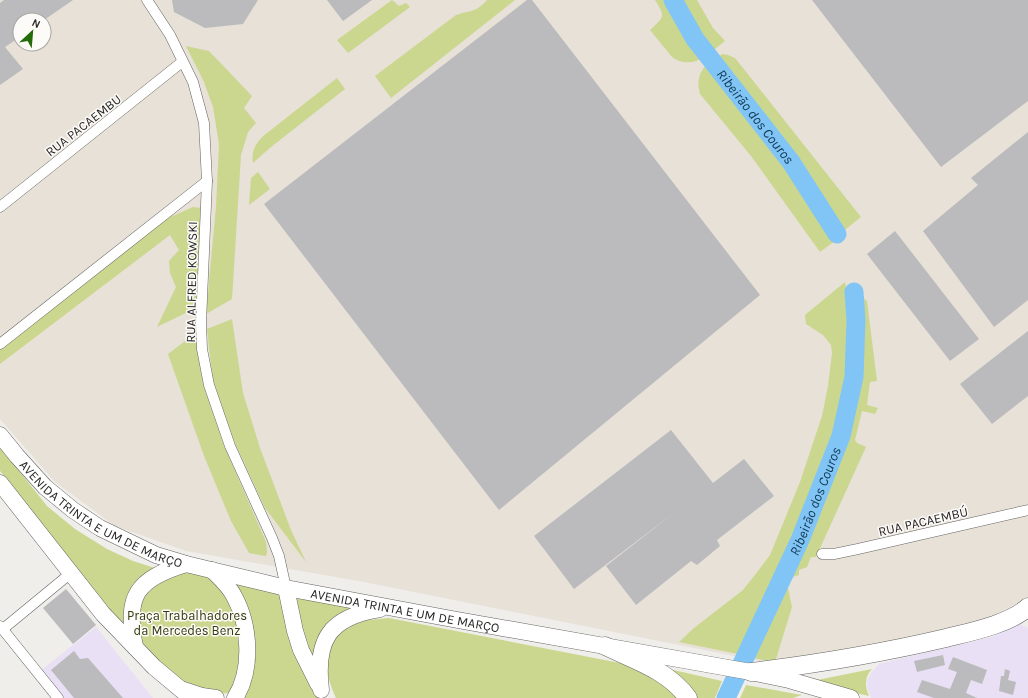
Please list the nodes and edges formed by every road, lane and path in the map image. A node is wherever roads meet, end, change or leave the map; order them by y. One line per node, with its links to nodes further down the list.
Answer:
1 (147, 0): 2 (street, RUA ALFRED KOWSKI)
2 (182, 62): 3 (street, RUA ALFRED KOWSKI); 4 (street, RUA PACAEMBU)
3 (207, 181): 5 (street); 13 (street, RUA ALFRED KOWSKI)
4 (0, 207)
5 (0, 344)
6 (0, 435): 10 (main road, AVENIDA TRINTA E UM DE MARÇO)
7 (0, 483): 12 (main road)
8 (1028, 510): 9 (street, RUA PACAEMBÚ)
9 (822, 554)
10 (186, 564): 11 (main road, AVENIDA TRINTA E UM DE MARÇO); 18 (main road)
11 (212, 570): 13 (main road, AVENIDA TRINTA E UM DE MARÇO); 22 (main road)
12 (71, 573): 16 (street); 18 (main road)
13 (286, 588): 14 (main road, AVENIDA TRINTA E UM DE MARÇO); 20 (main road)
14 (388, 607): 17 (main road, AVENIDA TRINTA E UM DE MARÇO); 20 (main road)
15 (1028, 607): 19 (highway)
16 (1, 628): 23 (street)
17 (605, 646): 19 (main road, AVENIDA TRINTA E UM DE MARÇO); 25 (highway)
18 (135, 647): 21 (main road)
19 (748, 671): 26 (main road, AVENIDA TRINTA E UM DE MARÇO)
20 (323, 694)
21 (182, 695): 24 (main road)
22 (236, 697): 24 (main road)
23 (58, 698)
24 (216, 698)
25 (688, 698)
26 (851, 698)

